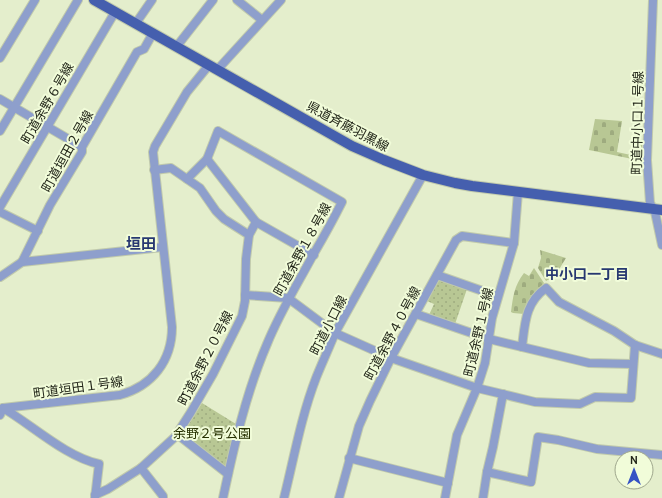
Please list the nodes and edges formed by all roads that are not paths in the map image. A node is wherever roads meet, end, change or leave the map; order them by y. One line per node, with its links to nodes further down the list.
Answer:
1 (34, 0): 14 (street)
2 (78, 0): 17 (street)
3 (94, 0): 9 (main road, 県道斉藤羽黒線)
4 (152, 0): 11 (street)
5 (213, 0): 13 (street)
6 (238, 0): 10 (street)
7 (281, 0): 10 (street, 町道垣田１号線)
8 (653, 0): 27 (street, 町道中小口１号線)
9 (115, 12): 11 (main road, 県道斉藤羽黒線); 18 (street, 町道余野６号線)
10 (262, 20): 15 (street, 町道垣田１号線)
11 (136, 23): 12 (main road, 県道斉藤羽黒線)
12 (153, 33): 13 (main road, 県道斉藤羽黒線); 20 (street, 町道垣田２号線)
13 (177, 46): 15 (main road, 県道斉藤羽黒線)
14 (0, 58)
15 (213, 67): 22 (street, 町道垣田１号線); 23 (main road, 県道斉藤羽黒線)
16 (0, 99): 17 (street)
17 (14, 107): 18 (street); 19 (street)
18 (48, 127): 20 (street); 26 (street, 町道余野６号線)
19 (0, 131)
20 (82, 147): 30 (street, 町道垣田２号線)
21 (207, 159): 24 (street, 町道余野１８号線); 29 (street); 36 (street, 町道余野１８号線)
22 (154, 170): 24 (street); 35 (street, 町道垣田１号線)
23 (423, 175): 25 (main road, 県道斉藤羽黒線); 44 (street, 町道小口線)
24 (186, 179): 32 (street)
25 (518, 192): 27 (main road, 県道斉藤羽黒線); 33 (street, 町道余野１号線)
26 (0, 208)
27 (658, 209): 31 (street, 町道中小口１号線)
28 (0, 212): 30 (street)
29 (256, 222): 32 (street, 町道余野２０号線); 36 (street)
30 (38, 231): 37 (street, 町道垣田２号線)
31 (661, 235): 34 (street, 町道中小口１号線)
32 (249, 236): 40 (street, 町道余野２０号線)
33 (514, 243): 39 (street, 町道余野４０号線); 41 (street, 町道余野１号線)
34 (662, 245)
35 (163, 247): 37 (street); 53 (street, 町道垣田１号線)
36 (314, 255): 42 (street, 町道余野１８号線)
37 (22, 262): 38 (street, 町道垣田２号線)
38 (2, 273)
39 (437, 275): 41 (street); 43 (street, 町道余野４０号線)
40 (244, 295): 42 (street); 54 (street, 町道余野２０号線)
41 (498, 296): 45 (street, 町道余野１号線)
42 (288, 298): 44 (street); 59 (street, 町道余野１８号線)
43 (416, 314): 45 (street); 49 (street, 町道余野４０号線)
44 (335, 332): 49 (street); 64 (street, 町道小口線)
45 (489, 339): 47 (street); 51 (street, 町道余野１号線)
46 (635, 345): 47 (street); 48 (street); 50 (street)
47 (522, 347): 50 (street)
48 (662, 354)
49 (391, 358): 51 (street); 56 (street, 町道余野４０号線)
50 (633, 364): 52 (street)
51 (477, 388): 52 (street); 60 (street, 町道余野１号線)
52 (503, 394): 58 (street)
53 (1, 410): 61 (street)
54 (177, 434): 57 (street, 町道余野２０号線); 59 (street)
55 (662, 455): 58 (street)
56 (350, 458): 60 (street); 65 (street, 町道余野４０号線)
57 (141, 468): 61 (street, 町道余野２０号線); 62 (street)
58 (487, 472): 67 (street)
59 (228, 474): 63 (street, 町道余野１８号線)
60 (448, 483): 66 (street, 町道余野１号線)
61 (95, 497)
62 (163, 498)
63 (223, 498)
64 (284, 498)
65 (339, 498)
66 (445, 498)
67 (483, 498)

